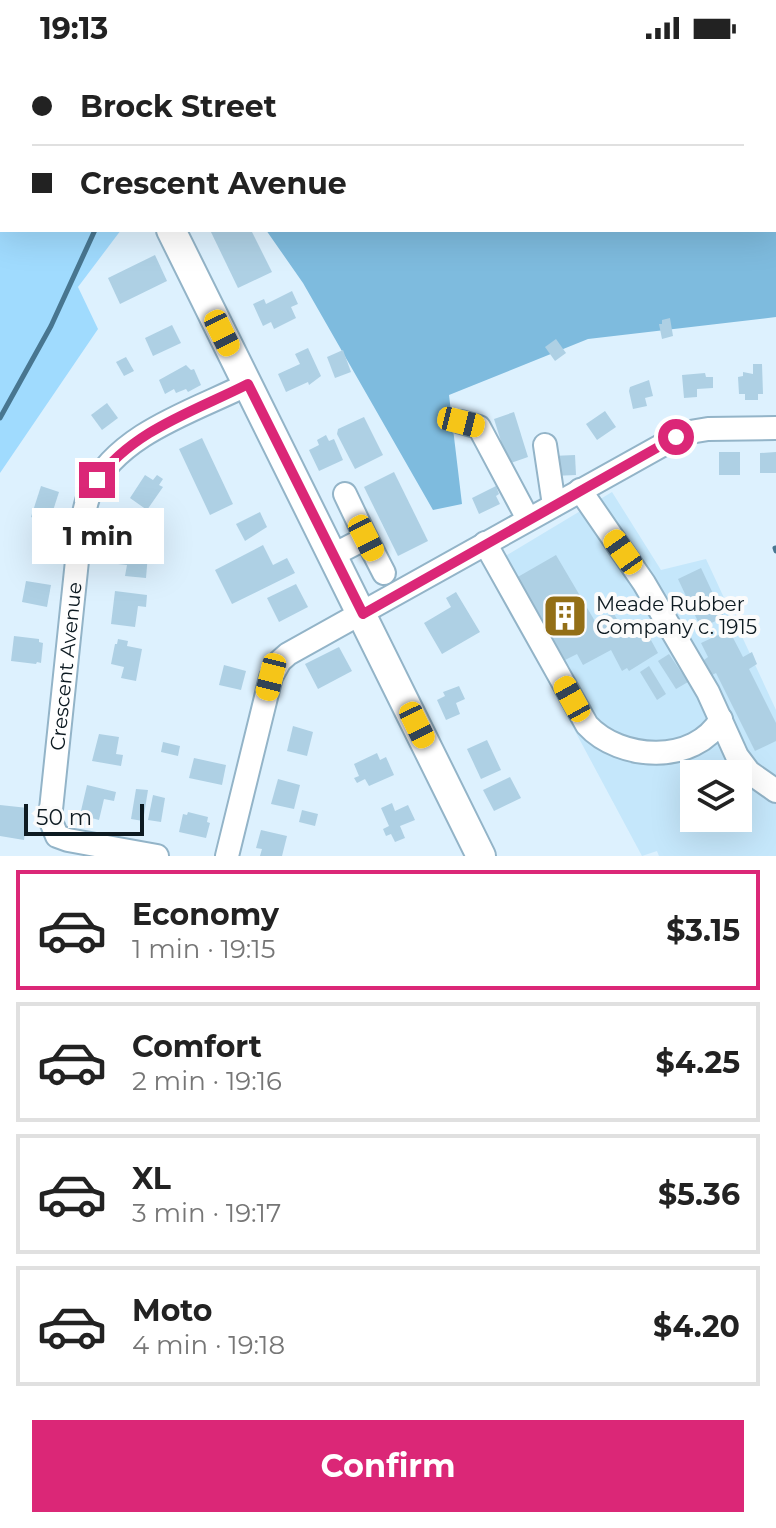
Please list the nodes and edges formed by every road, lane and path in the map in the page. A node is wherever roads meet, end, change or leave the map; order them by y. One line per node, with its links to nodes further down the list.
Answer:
1 (172, 232): 2 (main road)
2 (248, 384): 12 (main road); 17 (street, Crescent Avenue)
3 (461, 422): 9 (street)
4 (776, 428): 6 (street)
5 (545, 445): 8 (street)
6 (580, 490): 8 (street); 15 (street)
7 (345, 494): 10 (street)
8 (554, 505): 9 (street)
9 (528, 519): 11 (street)
10 (366, 538): 12 (street); 13 (street)
11 (485, 543): 14 (street); 15 (street)
12 (333, 555): 14 (main road)
13 (384, 573)
14 (363, 614): 18 (street); 19 (main road)
15 (721, 719): 16 (street)
16 (776, 791)
17 (157, 856)
18 (227, 856)
19 (481, 856)

